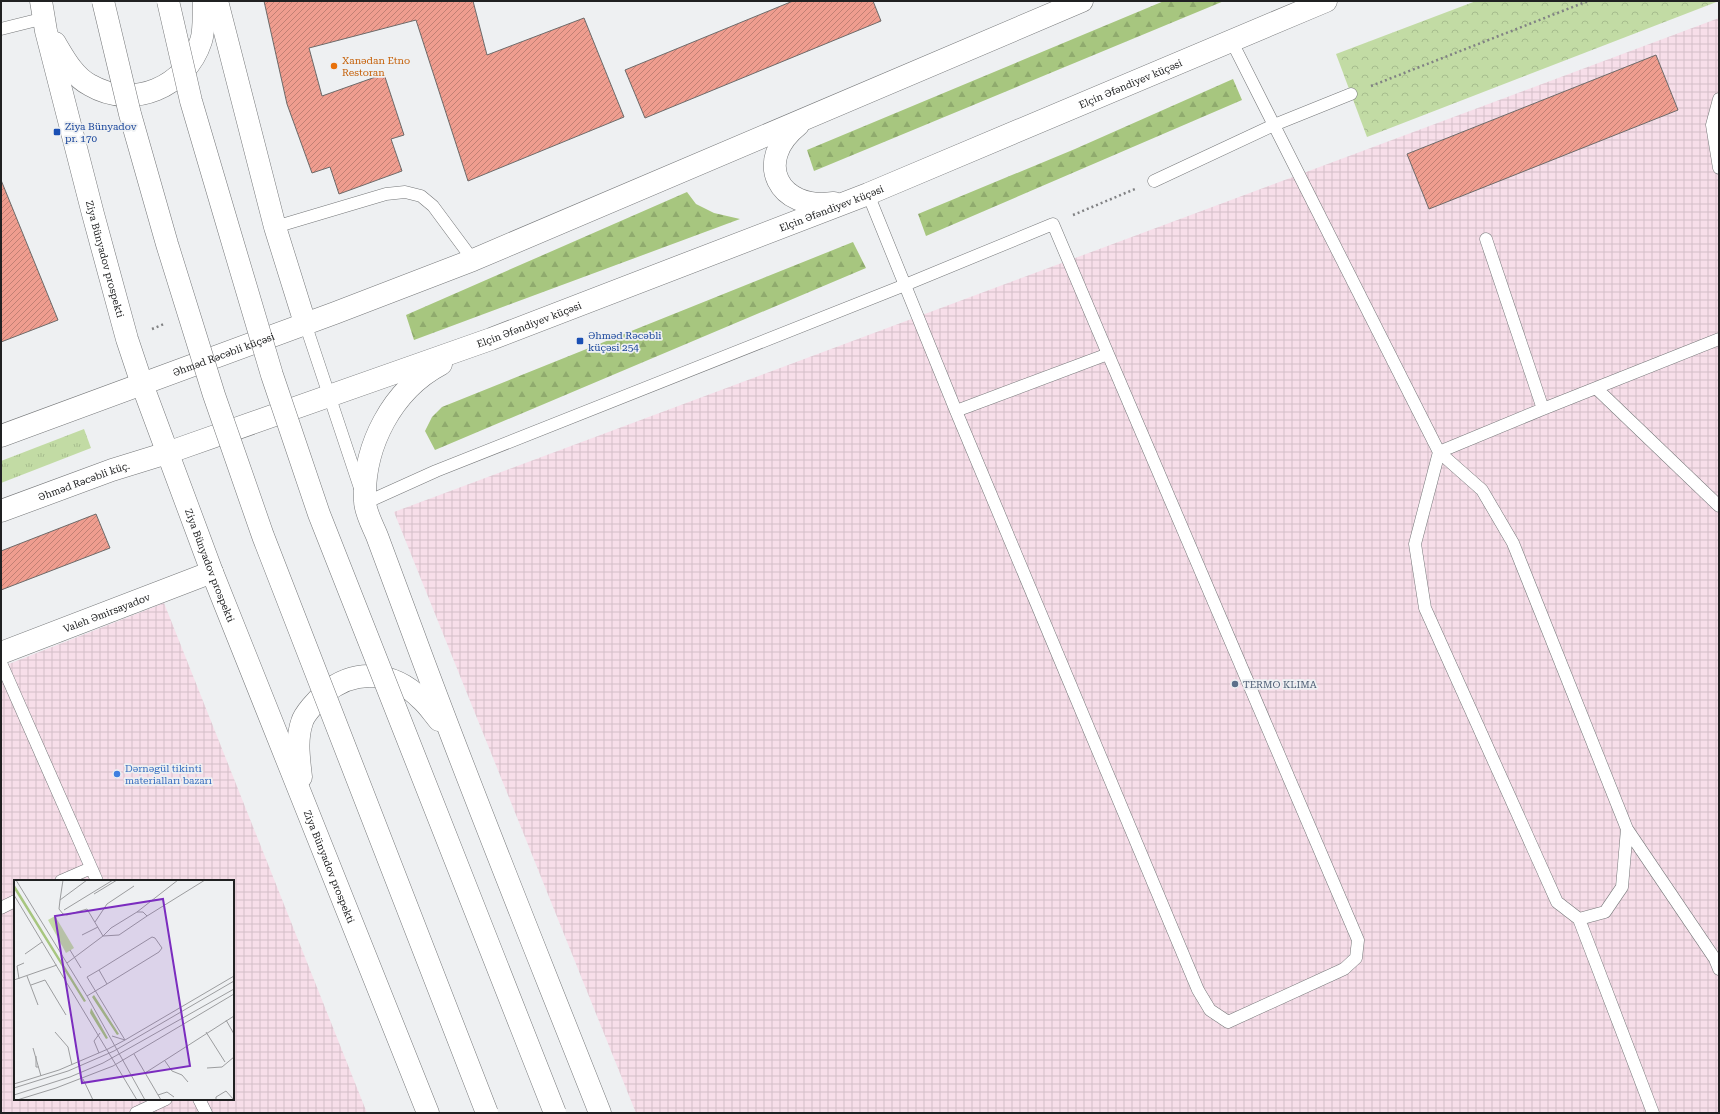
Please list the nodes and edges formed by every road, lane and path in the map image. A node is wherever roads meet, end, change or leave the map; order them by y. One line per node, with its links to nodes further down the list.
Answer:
1 (103, 1): 56 (main road, bridge)
2 (168, 1): 57 (main road, bridge)
3 (204, 1): 8 (main road)
4 (217, 1): 19 (main road)
5 (1082, 1): 13 (main road)
6 (1326, 1): 10 (main road, Elçin Əfəndiyev küçəsi)
7 (1588, 1): 11 (path)
8 (44, 16): 9 (lane); 27 (main road, Ziya Bünyadov prospekti)
9 (1, 29)
10 (1231, 40): 14 (lane); 17 (main road, Elçin Əfəndiyev küçəsi)
11 (1351, 94): 14 (lane)
12 (1719, 99): 15 (lane)
13 (804, 120): 17 (main road); 21 (main road)
14 (1274, 125): 16 (lane); 33 (lane)
15 (1719, 168)
16 (1154, 180): 18 (path)
17 (868, 194): 22 (lane); 25 (main road, Elçin Əfəndiyev küçəsi)
18 (1053, 224): 22 (lane); 26 (lane)
19 (275, 227): 21 (lane); 23 (main road)
20 (1486, 238): 30 (lane)
21 (473, 260): 23 (main road)
22 (904, 285): 31 (lane); 35 (lane)
23 (305, 323): 27 (main road, Əhməd Rəcəbli küçəsi); 29 (lane)
24 (1719, 338): 28 (lane)
25 (491, 339): 29 (main road, Elçin Əfəndiyev küçəsi); 35 (main road)
26 (1108, 354): 31 (lane); 31 (lane)
27 (142, 384): 32 (main road); 34 (main road, Ziya Bünyadov prospekti)
28 (1596, 388): 30 (lane); 36 (lane)
29 (328, 396): 34 (main road); 35 (lane)
30 (1543, 408): 33 (lane)
31 (956, 411)
32 (1, 436)
33 (1439, 452): 43 (lane); 49 (lane)
34 (167, 453): 37 (main road, Əhməd Rəcəbli küç.); 38 (main road, Ziya Bünyadov prospekti)
35 (365, 503): 41 (main road)
36 (1719, 506)
37 (1, 511)
38 (212, 572): 39 (main road, Valeh Əmirsayadov); 42 (main road, Ziya Bünyadov prospekti)
39 (1, 653)
40 (1, 663): 44 (lane)
41 (449, 732): 42 (main road); 58 (main road)
42 (304, 804): 55 (main road, Ziya Bünyadov prospekti)
43 (1627, 829): 49 (lane); 50 (lane)
44 (90, 868): 45 (lane); 46 (lane)
45 (62, 880)
46 (96, 880)
47 (14, 902): 48 (lane)
48 (1, 908)
49 (1579, 919): 59 (lane)
50 (1719, 969)
51 (164, 1100): 53 (lane)
52 (200, 1100): 54 (lane)
53 (136, 1113)
54 (206, 1113)
55 (428, 1113)
56 (487, 1113)
57 (555, 1113)
58 (600, 1113)
59 (1653, 1113)

